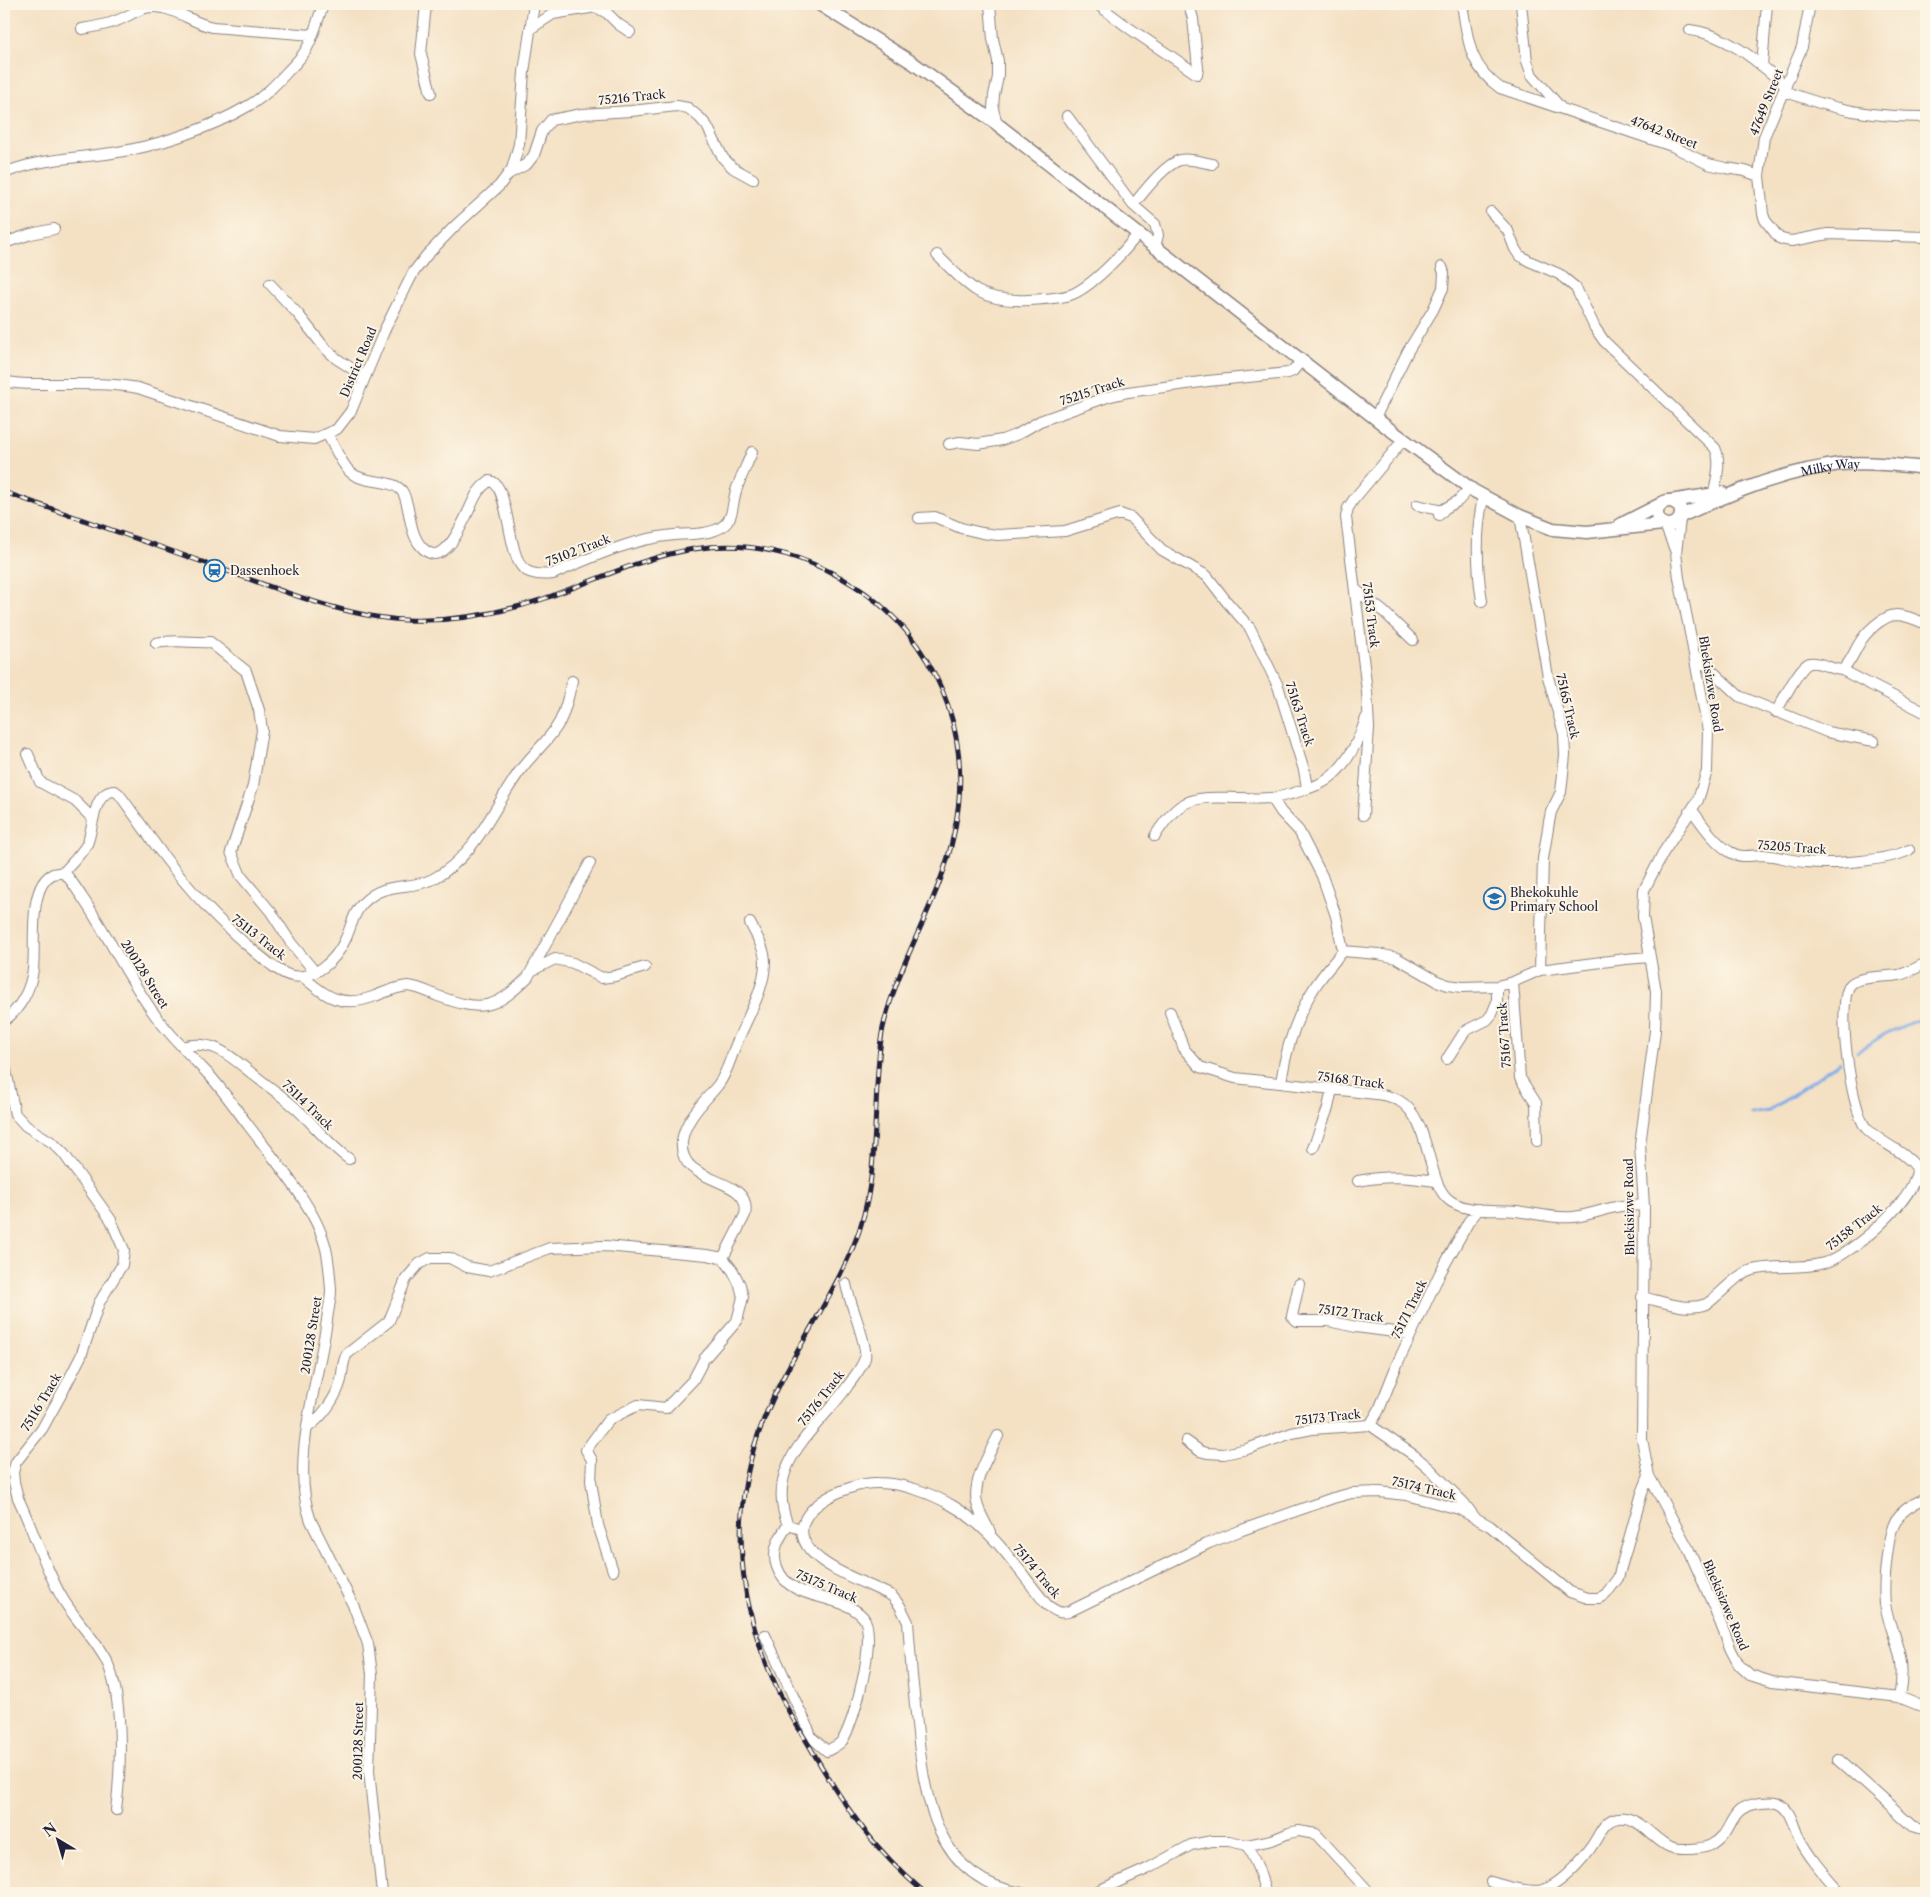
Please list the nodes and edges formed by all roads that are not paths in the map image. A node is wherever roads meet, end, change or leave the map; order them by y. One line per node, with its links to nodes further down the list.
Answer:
1 (326, 4): 16 (street)
2 (426, 4): 19 (street)
3 (534, 4): 13 (street, District Road)
4 (819, 4): 23 (street, Milky Way)
5 (990, 4): 23 (street)
6 (1097, 4): 7 (street)
7 (1189, 4)
8 (1462, 4): 20 (street, 47642 Street)
9 (1521, 4): 20 (street)
10 (1767, 4): 17 (street)
11 (1810, 4): 18 (street, 47649 Street)
12 (82, 29): 16 (street)
13 (530, 29): 15 (street); 26 (street, District Road)
14 (1690, 30): 17 (street)
15 (630, 32)
16 (312, 35): 25 (street)
17 (1762, 66): 18 (street)
18 (1785, 88): 22 (street); 27 (street, 47649 Street)
19 (431, 93)
20 (1562, 109): 27 (street, 47642 Street)
21 (1066, 116): 29 (street)
22 (1926, 117)
23 (997, 124): 32 (street, Milky Way)
24 (1212, 164): 29 (street)
25 (4, 173)
26 (508, 174): 28 (street, 75216 Track); 40 (street, District Road)
27 (1759, 176): 33 (street, 47649 Street)
28 (753, 179)
29 (1133, 204): 35 (street)
30 (1491, 212): 50 (street)
31 (54, 229): 34 (street)
32 (1138, 234): 35 (street, Milky Way); 36 (street)
33 (1926, 237)
34 (4, 243)
35 (1155, 248): 39 (street, Milky Way)
36 (937, 255)
37 (1442, 267): 42 (street)
38 (270, 284): 40 (street)
39 (1302, 361): 42 (street, Milky Way); 45 (street, 75215 Track)
40 (365, 377): 43 (street, District Road)
41 (4, 381): 43 (street)
42 (1375, 418): 44 (street, Milky Way)
43 (328, 434): 46 (street, 75102 Track)
44 (1404, 440): 48 (street, Milky Way); 60 (street, 75153 Track)
45 (950, 444)
46 (752, 452)
47 (1926, 468): 49 (street, Milky Way)
48 (1470, 488): 51 (street, Milky Way); 53 (street)
49 (1736, 491): 50 (street, Milky Way); 55 (street, Milky Way)
50 (1714, 494): 52 (street, Milky Way)
51 (1484, 496): 54 (street, Milky Way); 61 (street)
52 (1665, 503): 55 (street); 57 (street); 58 (street, Milky Way)
53 (1417, 505)
54 (1520, 516): 58 (street, Milky Way); 87 (street, 75165 Track)
55 (1680, 517): 57 (street); 59 (street, Bhekisizwe Road)
56 (919, 518): 73 (street, 75163 Track)
57 (1664, 524): 58 (street, Milky Way); 59 (street, Bhekisizwe Road)
58 (1616, 527)
59 (1676, 553): 65 (street, Bhekisizwe Road)
60 (1356, 590): 63 (street); 68 (street, 75153 Track)
61 (1482, 601)
62 (1926, 624): 66 (street)
63 (1413, 640)
64 (156, 643): 89 (street)
65 (1694, 654): 69 (street); 75 (street, Bhekisizwe Road)
66 (1842, 670): 69 (street); 70 (street)
67 (572, 681): 89 (street)
68 (1368, 712): 73 (street); 76 (street, 75153 Track)
69 (1776, 712): 71 (street)
70 (1926, 713)
71 (1874, 741)
72 (28, 754): 77 (street)
73 (1307, 788): 74 (street)
74 (1272, 798): 78 (street); 83 (street)
75 (1692, 810): 79 (street, 75205 Track); 84 (street, Bhekisizwe Road)
76 (1363, 815)
77 (93, 819): 81 (street); 90 (street, 75113 Track)
78 (1155, 836)
79 (1909, 850)
80 (590, 864): 88 (street)
81 (64, 872): 94 (street); 95 (street, 200128 Street)
82 (750, 923): 107 (street)
83 (1343, 952): 92 (street); 98 (street)
84 (1650, 957): 87 (street); 105 (street, Bhekisizwe Road)
85 (1926, 963): 110 (street, 75158 Track)
86 (644, 968): 88 (street)
87 (1540, 970): 91 (street)
88 (532, 971): 90 (street)
89 (315, 972): 90 (street)
90 (302, 976)
91 (1512, 982): 92 (street); 100 (street, 75167 Track)
92 (1498, 986): 96 (street)
93 (1170, 1012): 98 (street, 75168 Track)
94 (4, 1021)
95 (182, 1047): 102 (street, 75114 Track); 113 (street, 200128 Street)
96 (1448, 1059)
97 (4, 1061): 127 (street, 75116 Track)
98 (1281, 1082): 99 (street, 75168 Track)
99 (1332, 1089): 101 (street); 104 (street, 75168 Track)
100 (1537, 1141)
101 (1313, 1148)
102 (349, 1158)
103 (1358, 1181): 104 (street)
104 (1436, 1181): 106 (street, 75168 Track)
105 (1644, 1206): 106 (street, 75168 Track); 110 (street, Bhekisizwe Road)
106 (1478, 1209): 111 (street, 75171 Track)
107 (723, 1258): 113 (street); 122 (street)
108 (846, 1284): 119 (street, 75176 Track)
109 (1299, 1284): 111 (street, 75172 Track)
110 (1642, 1297): 116 (street, Bhekisizwe Road)
111 (1410, 1334): 112 (street, 75171 Track)
112 (1370, 1425): 115 (street, 75173 Track); 118 (street, 75173 Track)
113 (307, 1428): 131 (street, 200128 Street)
114 (998, 1436): 121 (street)
115 (1186, 1441)
116 (1649, 1476): 118 (street, 75174 Track); 124 (street, Bhekisizwe Road)
117 (1926, 1498): 124 (street)
118 (1473, 1516): 121 (street, 75174 Track)
119 (788, 1525): 120 (street); 123 (street, 75175 Track)
120 (801, 1529): 121 (street, 75174 Track); 132 (street)
121 (993, 1538)
122 (613, 1571)
123 (765, 1635)
124 (1899, 1697): 125 (street, Bhekisizwe Road)
125 (1926, 1708)
126 (1838, 1759): 128 (street)
127 (116, 1810)
128 (1926, 1830)
129 (1246, 1845): 133 (street); 134 (street); 135 (street)
130 (1491, 1882): 136 (street)
131 (382, 1893)
132 (1022, 1893)
133 (1093, 1893)
134 (1266, 1893)
135 (1370, 1893)
136 (1841, 1893)

